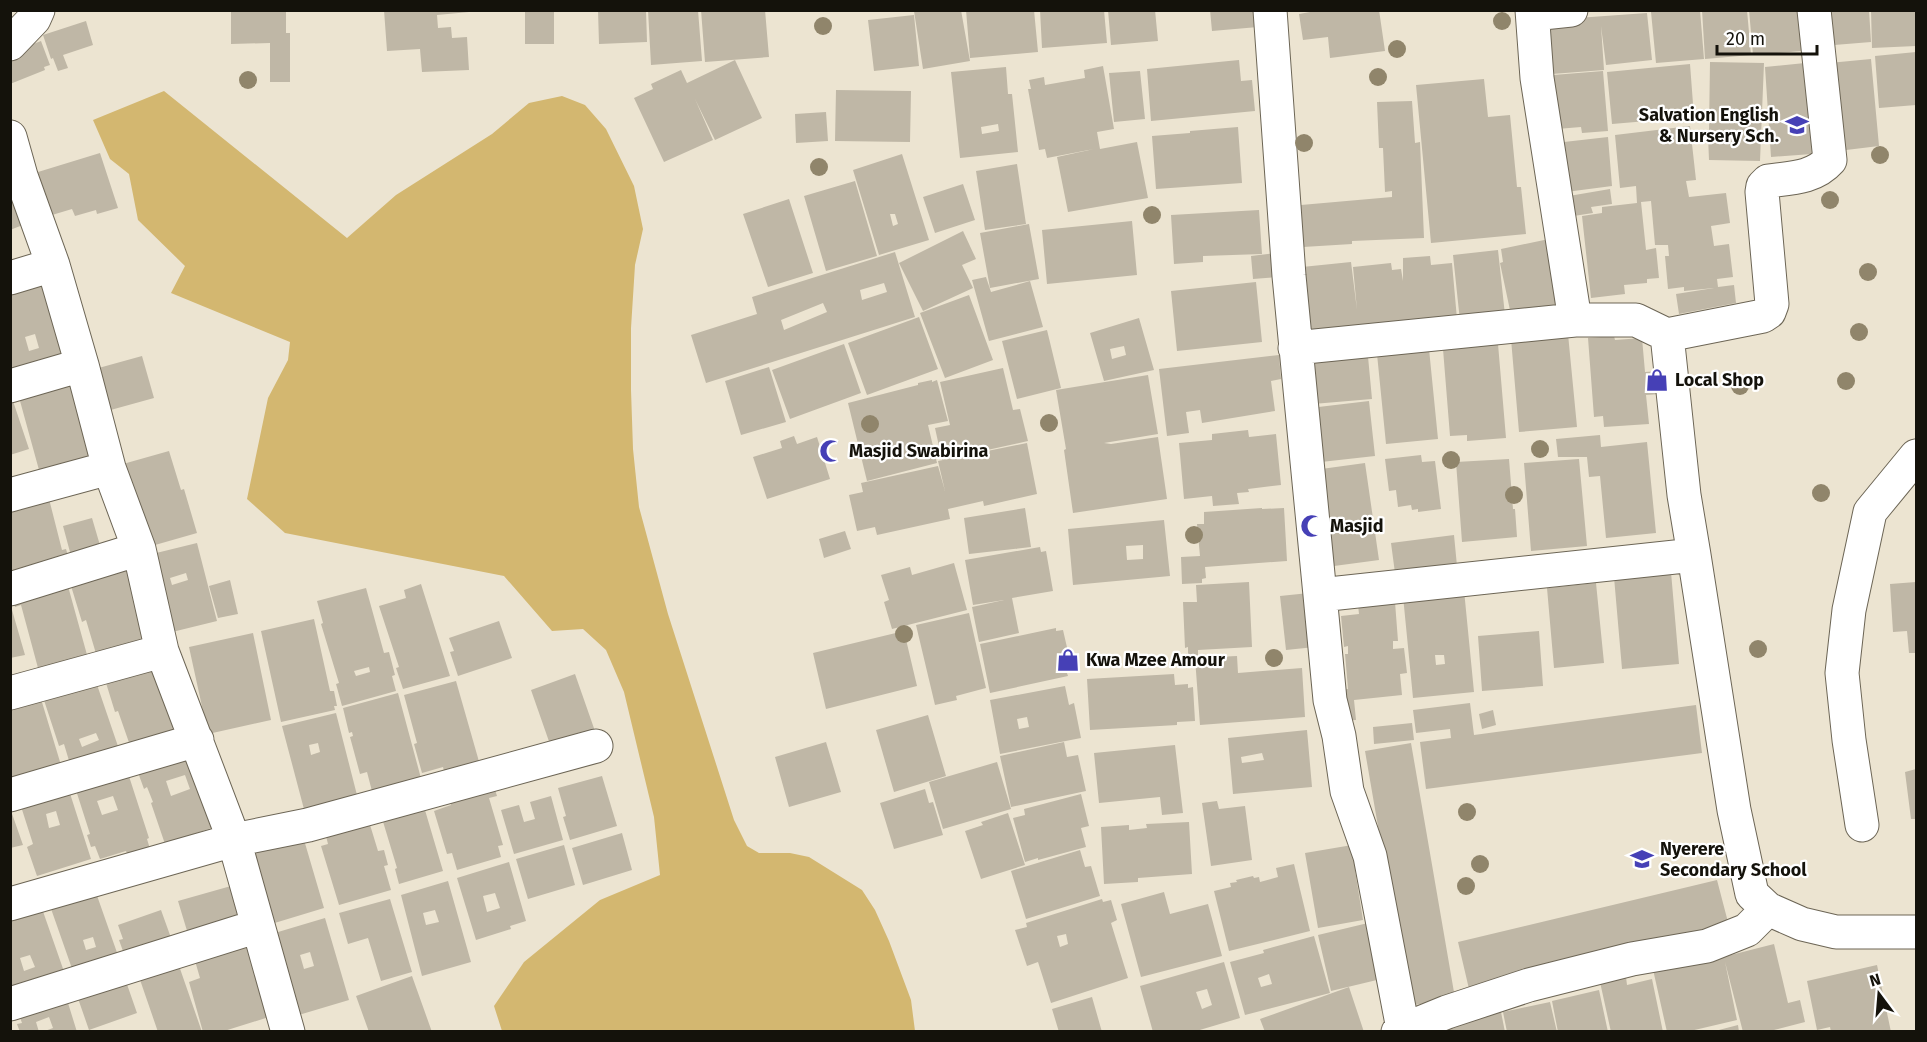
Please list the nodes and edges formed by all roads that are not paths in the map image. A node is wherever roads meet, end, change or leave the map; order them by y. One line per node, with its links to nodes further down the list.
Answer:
1 (39, 10): 6 (street)
2 (1270, 10): 13 (street)
3 (1571, 10): 5 (street)
4 (1814, 10): 12 (street)
5 (1533, 13): 11 (street)
6 (10, 44)
7 (10, 137): 8 (street)
8 (16, 177): 9 (street)
9 (53, 265): 10 (street); 14 (street)
10 (10, 278)
11 (1575, 320): 12 (street); 13 (street)
12 (1666, 335): 20 (street)
13 (1296, 348): 22 (street)
14 (82, 365): 15 (street); 17 (street)
15 (10, 386)
16 (1917, 456): 28 (street)
17 (109, 468): 18 (street); 19 (street)
18 (10, 495)
19 (139, 549): 21 (street); 23 (street)
20 (1694, 555): 22 (street); 31 (street)
21 (10, 589)
22 (1320, 595): 36 (street)
23 (162, 651): 24 (street); 25 (street)
24 (10, 693)
25 (197, 740): 27 (street); 29 (street)
26 (596, 746): 29 (street)
27 (10, 795)
28 (1862, 825)
29 (234, 840): 30 (street); 32 (street)
30 (10, 904)
31 (1768, 909): 33 (street); 36 (street)
32 (258, 926): 34 (street); 35 (street)
33 (1917, 932)
34 (10, 1004)
35 (282, 1030)
36 (1401, 1030)

